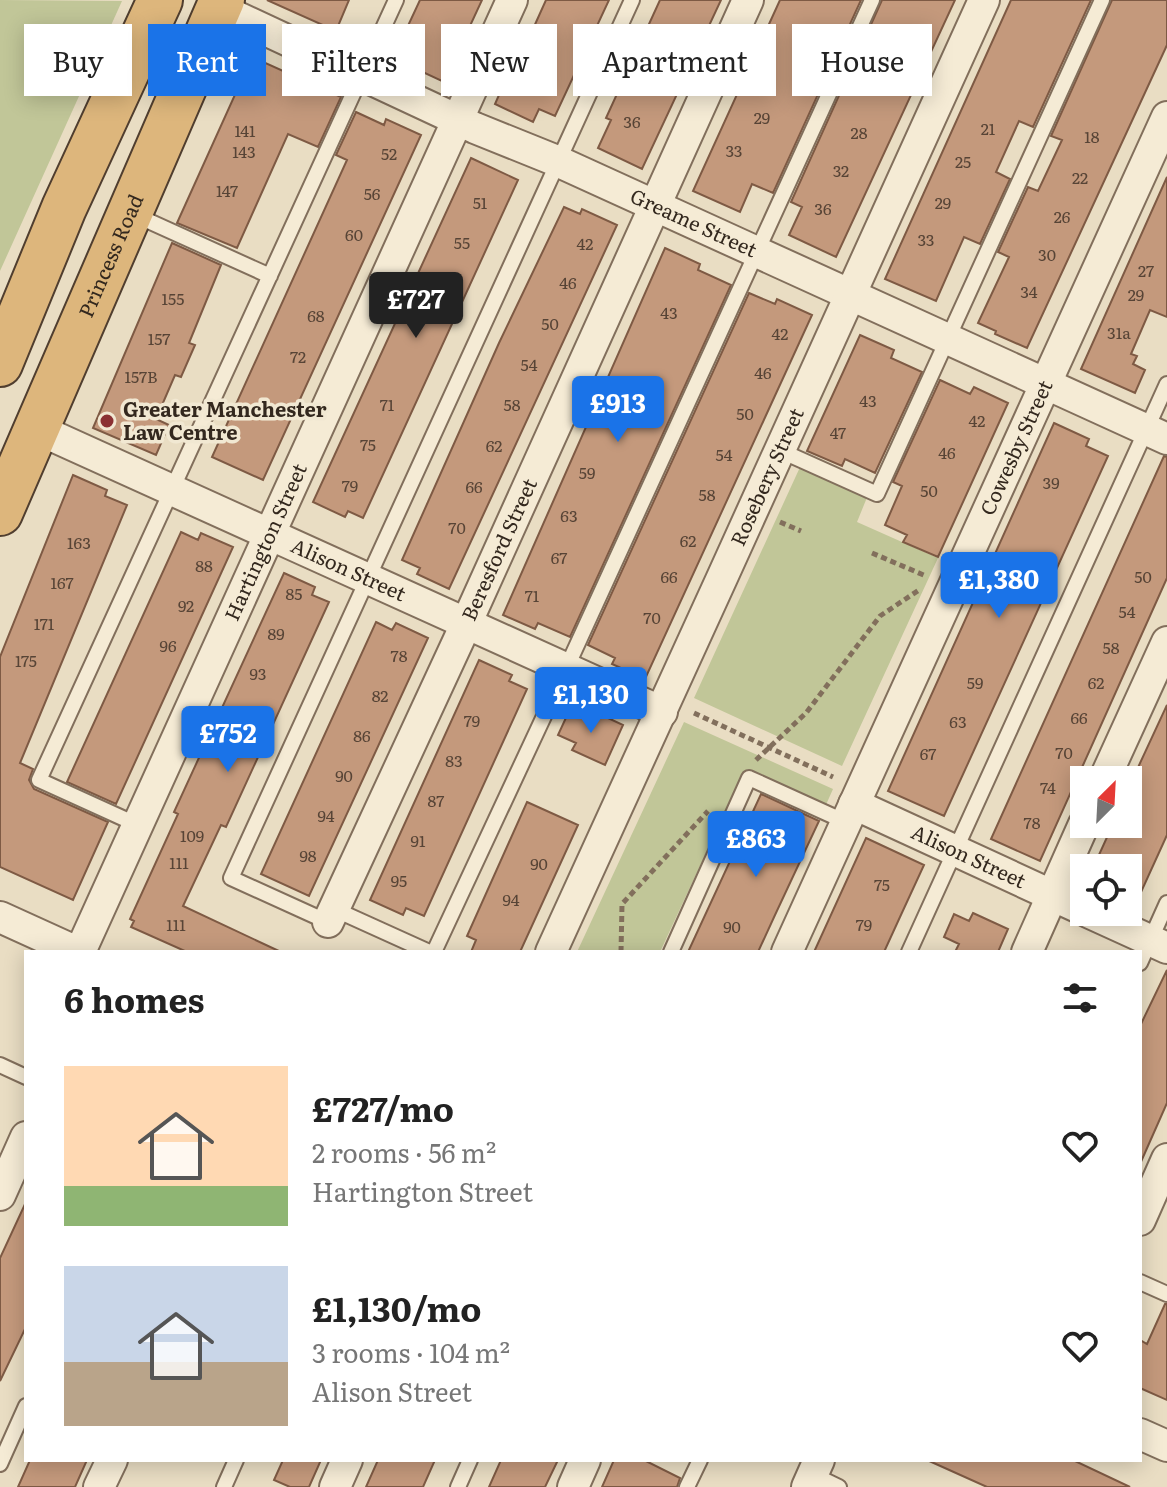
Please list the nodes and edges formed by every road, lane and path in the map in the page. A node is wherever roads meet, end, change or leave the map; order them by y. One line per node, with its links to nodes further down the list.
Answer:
1 (160, 0): 23 (highway)
2 (396, 0): 10 (lane)
3 (512, 0): 15 (street, Hartington Street)
4 (632, 0): 16 (lane)
5 (748, 0): 17 (street, Beresford Street)
6 (872, 0): 19 (lane)
7 (984, 0): 21 (street, Rosebery Street)
8 (1102, 0): 22 (lane)
9 (220, 4): 11 (street, Greame Street); 18 (highway, Princess Road)
10 (385, 24)
11 (282, 35)
12 (352, 96): 20 (lane)
13 (406, 96): 15 (street, Greame Street)
14 (1167, 117): 24 (street, Cowesby Street)
15 (457, 120): 16 (street, Greame Street); 31 (street, Hartington Street)
16 (557, 161): 17 (street, Greame Street); 33 (lane)
17 (655, 205): 19 (street, Greame Street); 35 (street, Beresford Street)
18 (129, 212): 20 (lane); 26 (highway, Princess Road)
19 (756, 252): 21 (street, Greame Street); 37 (lane)
20 (270, 276): 29 (lane)
21 (849, 293): 22 (street, Greame Street); 28 (street, Rosebery Street)
22 (948, 339): 24 (street, Greame Street); 28 (lane)
23 (0, 364)
24 (1045, 383): 27 (street, Greame Street); 34 (street, Cowesby Street)
25 (1167, 384): 27 (lane)
26 (35, 428): 29 (street, Alison Street); 30 (highway, Princess Road)
27 (1156, 434): 43 (lane)
28 (779, 450): 38 (street, Rosebery Street)
29 (171, 489): 31 (street, Alison Street); 41 (lane)
30 (0, 513)
31 (268, 535): 33 (street, Alison Street); 41 (street, Hartington Street)
32 (872, 553): 34 (path)
33 (368, 580): 35 (street, Alison Street); 47 (lane)
34 (952, 588): 40 (street, Cowesby Street)
35 (466, 624): 37 (street, Alison Street); 47 (street, Beresford Street)
36 (1167, 642): 39 (street)
37 (566, 669): 38 (street, Alison Street); 53 (lane)
38 (665, 706): 40 (path); 54 (street, Rosebery Street)
39 (1110, 766)
40 (854, 805): 43 (street, Alison Street); 55 (lane); 56 (street, Cowesby Street)
41 (138, 825): 51 (street, Hartington Street)
42 (1078, 838): 44 (street)
43 (955, 851): 44 (street, Alison Street); 57 (lane)
44 (1052, 896): 46 (street, Alison Street); 58 (street)
45 (1167, 903): 59 (lane)
46 (1070, 904)
47 (331, 915): 52 (lane)
48 (0, 917): 50 (street)
49 (1111, 926): 59 (street, Alison Street)
50 (74, 950)
51 (79, 950)
52 (426, 950)
53 (432, 950)
54 (552, 950)
55 (672, 950)
56 (788, 950)
57 (910, 950)
58 (1028, 950)
59 (1152, 951)
60 (0, 1065): 61 (lane)
61 (24, 1076)
62 (24, 1141): 64 (street)
63 (1167, 1159): 65 (street)
64 (0, 1195)
65 (1142, 1215)
66 (1142, 1283): 67 (lane)
67 (1167, 1294)
68 (24, 1410): 77 (lane)
69 (1142, 1435): 70 (street)
70 (1167, 1446)
71 (111, 1462): 78 (street)
72 (235, 1462): 79 (lane)
73 (346, 1462): 80 (street)
74 (469, 1462): 81 (lane)
75 (584, 1462): 82 (street)
76 (699, 1462): 83 (lane)
77 (0, 1464)
78 (99, 1487)
79 (224, 1487)
80 (335, 1487)
81 (458, 1487)
82 (573, 1487)
83 (687, 1487)

